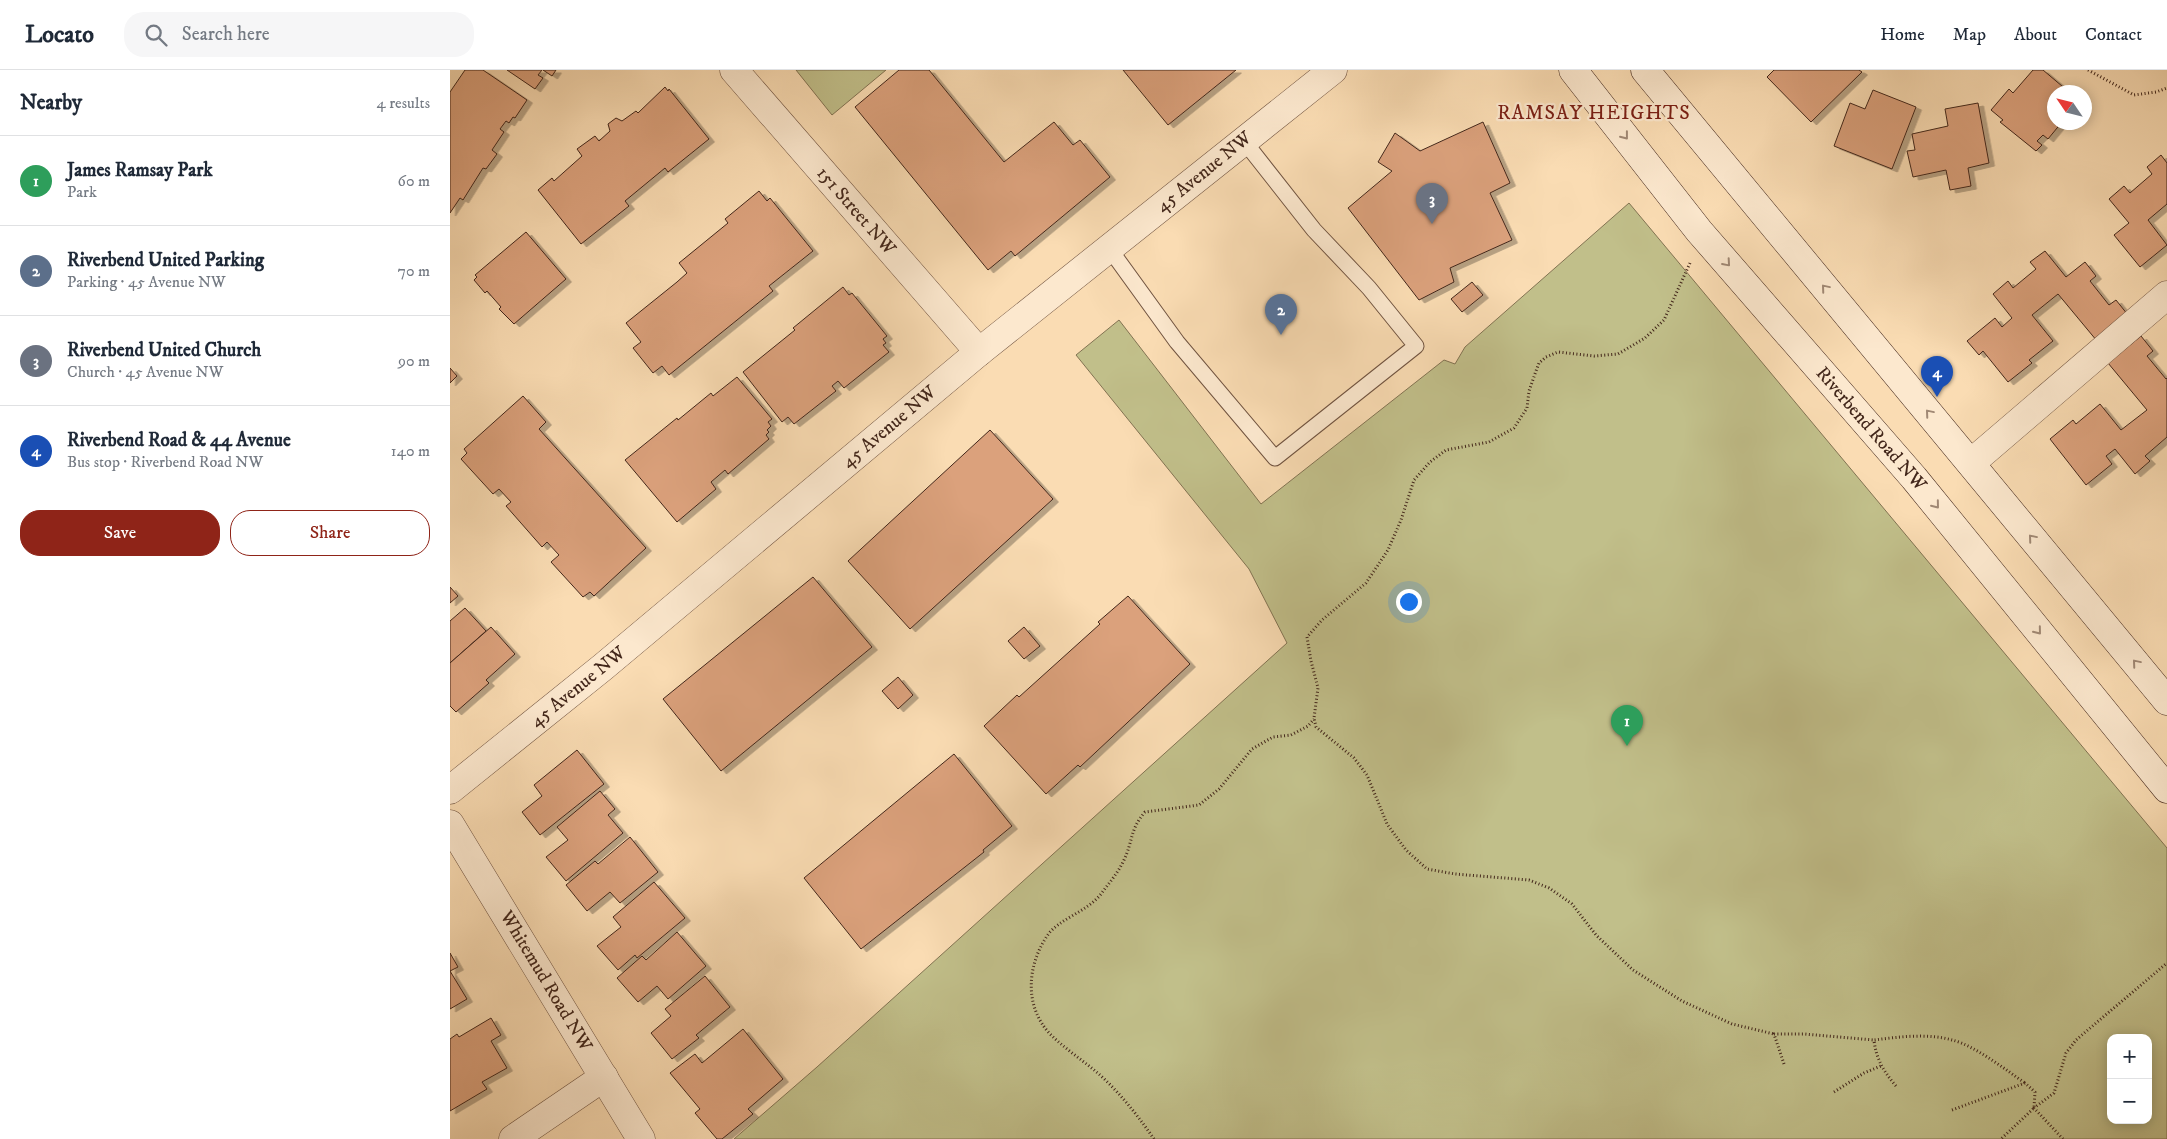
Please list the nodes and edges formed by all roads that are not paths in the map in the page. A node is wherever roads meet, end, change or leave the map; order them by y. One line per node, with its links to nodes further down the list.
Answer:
1 (734, 70): 8 (street, 151 Street NW)
2 (1333, 70): 5 (street, 45 Avenue NW)
3 (1573, 70): 11 (street, Riverbend Road NW, one-way to 11)
4 (1645, 70): 9 (street, one-way to 4)
5 (1244, 141): 6 (street, 45 Avenue NW); 6 (lane)
6 (1109, 248): 8 (street, 45 Avenue NW)
7 (2164, 302): 9 (street)
8 (979, 352): 12 (street, 45 Avenue NW)
9 (1971, 463): 10 (street, one-way to 9)
10 (2167, 701)
11 (2167, 789)
12 (450, 790)
13 (450, 824): 14 (street, Whitemud Road NW)
14 (604, 1077): 15 (street); 16 (street, Whitemud Road NW)
15 (513, 1139)
16 (640, 1139)

